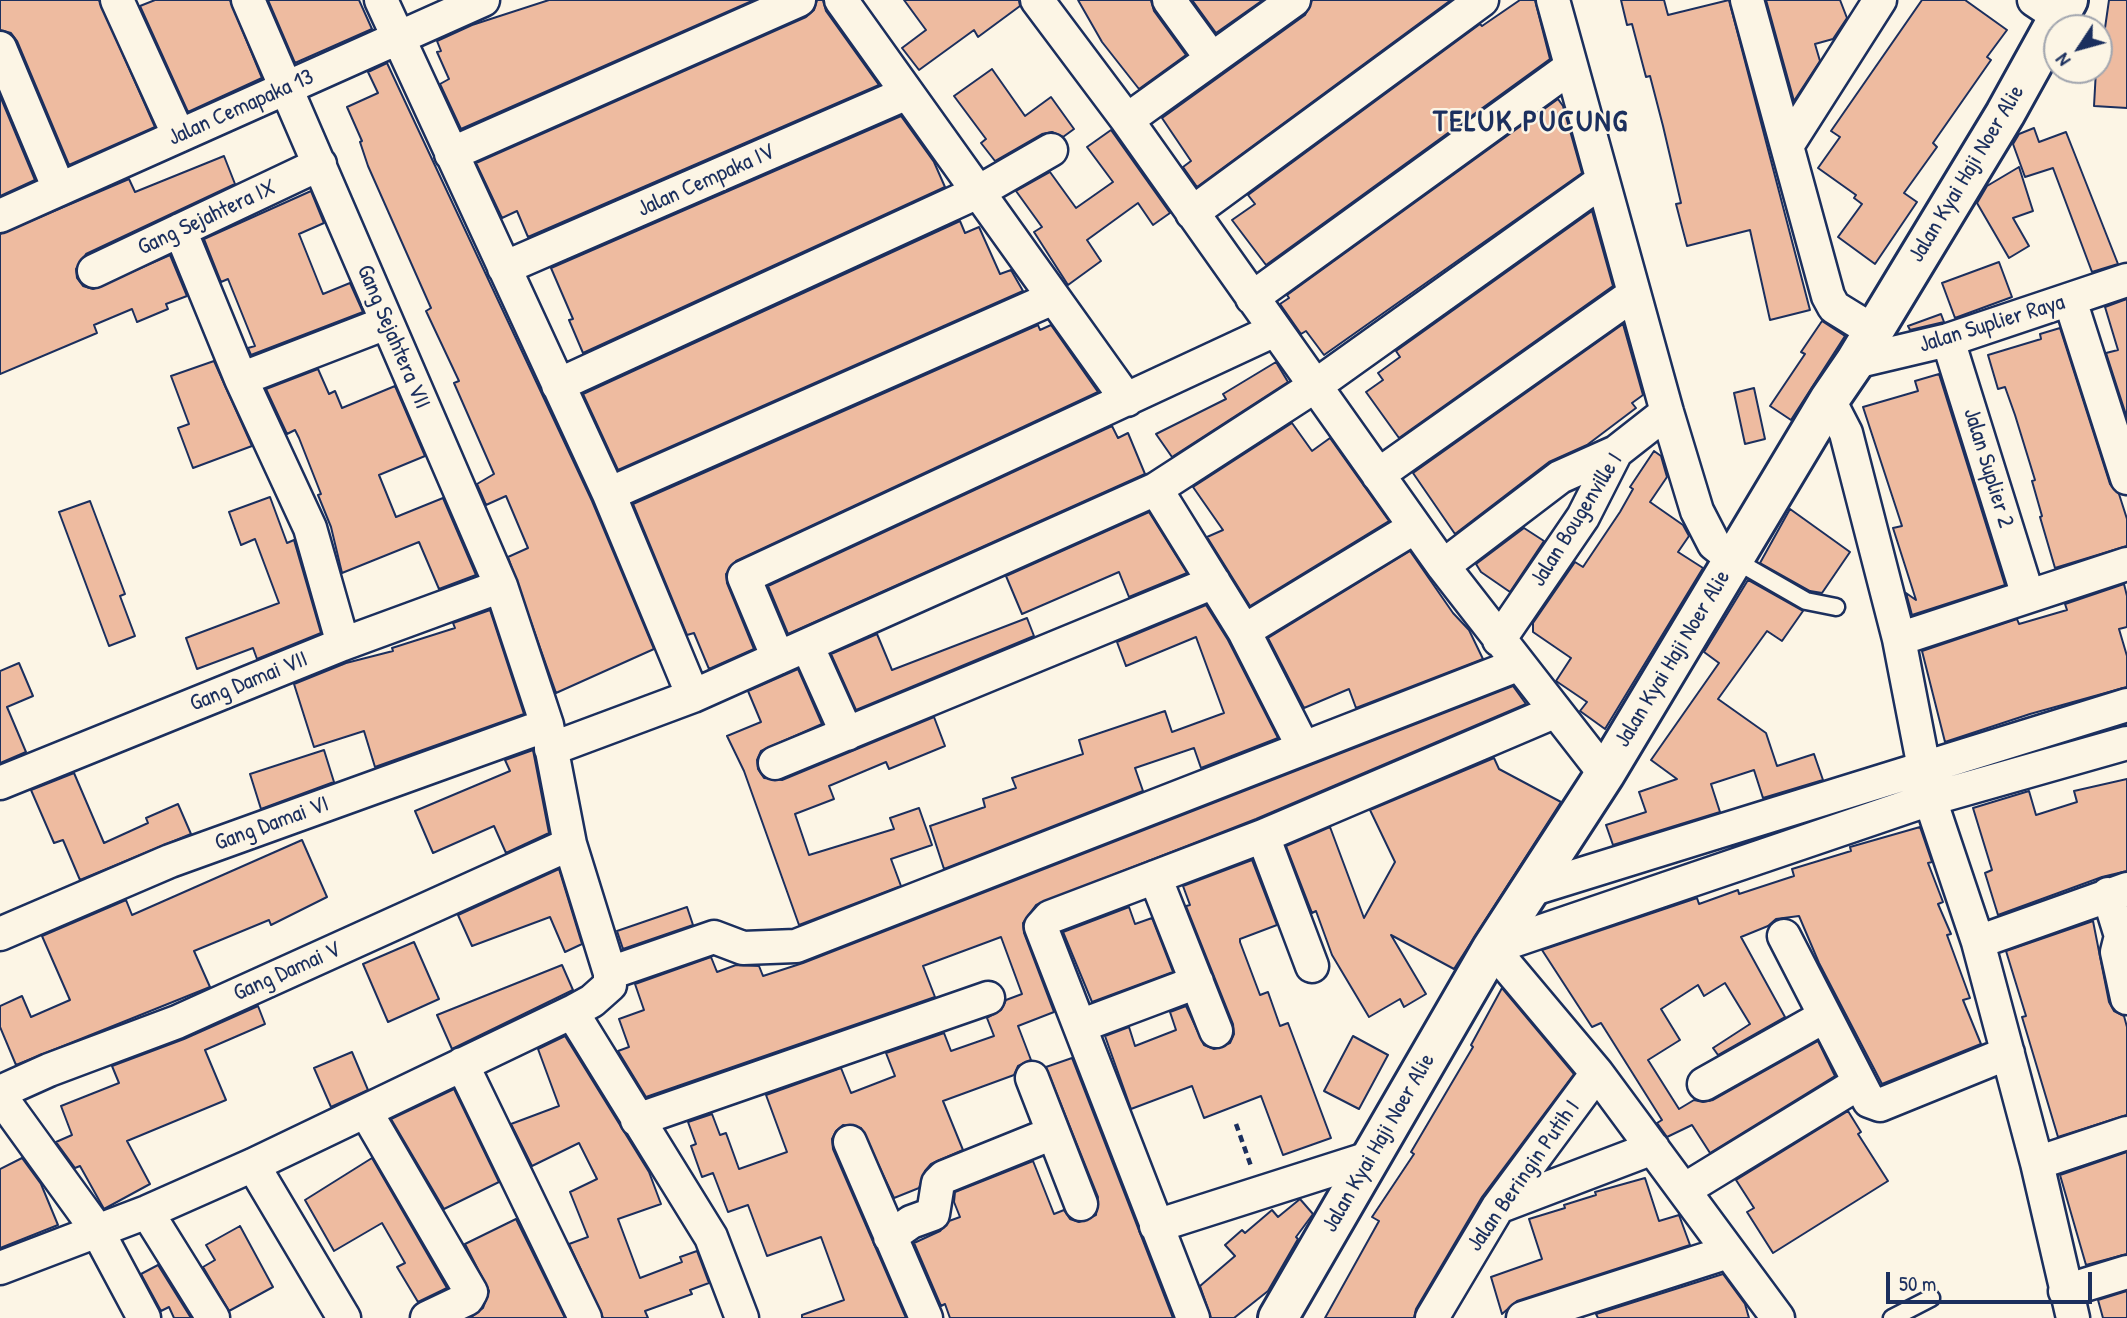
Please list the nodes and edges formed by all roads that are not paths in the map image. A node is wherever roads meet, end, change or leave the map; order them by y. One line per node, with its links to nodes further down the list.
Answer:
1 (117, 0): 22 (street)
2 (248, 0): 19 (street, Gang Sejahtera VII)
3 (381, 0): 15 (street)
4 (483, 0): 15 (street, Jalan Cemapaka 13)
5 (799, 0): 25 (street)
6 (841, 0): 20 (street)
7 (1037, 0): 21 (street)
8 (1169, 0): 17 (street)
9 (1294, 0): 17 (street)
10 (1482, 0): 30 (street)
11 (1553, 0): 18 (street)
12 (1747, 0): 23 (street)
13 (2053, 5): 43 (street, Jalan Kyai Haji Noer Alie)
14 (1870, 6): 23 (street)
15 (397, 38): 19 (street, Jalan Cemapaka 13); 25 (street)
16 (0, 48): 28 (street)
17 (1212, 59): 21 (street)
18 (1571, 67): 27 (street); 38 (street)
19 (288, 87): 22 (street, Jalan Cemapaka 13); 26 (street, Gang Sejahtera VII)
20 (907, 93): 29 (street); 33 (street, Jalan Cempaka IV)
21 (1127, 120): 30 (street)
22 (178, 136): 28 (street, Jalan Cemapaka 13)
23 (1787, 146): 43 (street)
24 (1051, 150): 29 (street)
25 (451, 154): 33 (street)
26 (320, 164): 32 (street, Gang Sejahtera IX); 40 (street, Gang Sejahtera VII)
27 (1602, 181): 36 (street); 46 (street, Gang Damai VI)
28 (59, 189): 31 (street, Jalan Cemapaka 13)
29 (978, 192): 37 (street); 45 (street)
30 (1192, 213): 38 (street)
31 (0, 216)
32 (180, 230): 34 (street, Gang Sejahtera IX); 44 (street)
33 (504, 268): 45 (street)
34 (94, 271)
35 (2127, 280): 39 (street, Jalan Suplier Raya)
36 (1634, 294): 49 (street); 51 (street)
37 (1053, 298): 47 (street); 54 (street)
38 (1252, 298): 41 (street)
39 (2070, 300): 42 (street, Jalan Suplier Raya); 52 (street)
40 (386, 323): 44 (street); 60 (street, Gang Sejahtera VII)
41 (1275, 330): 46 (street); 47 (street)
42 (1948, 340): 43 (street, Jalan Suplier Raya); 61 (street, Jalan Suplier 2)
43 (1864, 346): 48 (street, Jalan Kyai Haji Noer Alie)
44 (241, 379): 65 (street)
45 (558, 385): 54 (street)
46 (1315, 386): 51 (street); 53 (street, Gang Damai VI)
47 (1127, 400): 66 (street)
48 (1829, 400): 56 (street, Jalan Kyai Haji Noer Alie); 64 (street)
49 (1667, 412): 50 (street, Jalan Bougenville I); 56 (street)
50 (1616, 452): 58 (street); 67 (street, Jalan Bougenville I)
51 (1378, 475): 55 (street)
52 (2127, 478)
53 (1156, 489): 59 (street); 66 (street, Gang Damai VI)
54 (609, 494): 68 (street)
55 (1415, 527): 58 (street); 63 (street)
56 (1733, 559): 62 (lane); 77 (street, Jalan Kyai Haji Noer Alie)
57 (2127, 564): 61 (street)
58 (1443, 566): 67 (street)
59 (1214, 582): 63 (street); 71 (street)
60 (501, 586): 65 (street, Gang Damai VII); 72 (street, Gang Sejahtera VII)
61 (2028, 596): 64 (street)
62 (1836, 607)
63 (1244, 631): 74 (street)
64 (1899, 639): 76 (street)
65 (343, 644): 78 (street, Gang Damai VII)
66 (792, 652): 68 (street, Gang Damai VI); 71 (street)
67 (1508, 652): 70 (street); 74 (street)
68 (693, 696): 72 (street, Gang Damai VI)
69 (2127, 705): 76 (street)
70 (1554, 712): 77 (street); 80 (street)
71 (847, 734): 75 (street)
72 (549, 737): 81 (street, Gang Sejahtera VII); 85 (street, Gang Damai VI)
73 (2127, 743): 79 (street)
74 (1303, 747): 91 (street)
75 (775, 763)
76 (1922, 766): 79 (street); 83 (street)
77 (1605, 774): 83 (street, Jalan Kyai Haji Noer Alie)
78 (0, 783)
79 (1930, 799): 88 (street); 89 (street)
80 (1263, 836): 82 (street); 90 (street)
81 (570, 844): 91 (street, Gang Sejahtera VII); 105 (street, Gang Damai V)
82 (1155, 877): 92 (street); 97 (street)
83 (1530, 890): 89 (street, Jalan Kyai Haji Noer Alie)
84 (2118, 891): 87 (street); 88 (street)
85 (0, 934)
86 (1784, 936): 96 (street)
87 (2124, 941): 94 (street)
88 (1978, 942): 99 (street)
89 (1492, 948): 101 (street); 112 (street, Jalan Kyai Haji Noer Alie)
90 (1311, 966)
91 (610, 973): 95 (street)
92 (1196, 982): 97 (street); 98 (street)
93 (988, 998): 107 (street)
94 (2127, 998)
95 (572, 1012): 100 (street); 107 (street)
96 (1825, 1016): 103 (street); 104 (street)
97 (1080, 1026): 119 (street)
98 (1216, 1031)
99 (2008, 1053): 103 (street); 113 (street)
100 (462, 1064): 106 (street); 131 (street)
101 (1597, 1073): 111 (street); 117 (street, Jalan Beringin Putih I)
102 (1032, 1078): 108 (street)
103 (1859, 1083): 115 (street)
104 (1704, 1084)
105 (1, 1099): 120 (street)
106 (366, 1112): 114 (street); 130 (street)
107 (637, 1120): 132 (street)
108 (1053, 1133): 116 (street); 121 (street)
109 (2127, 1133): 113 (street)
110 (850, 1142): 121 (street)
111 (1653, 1148): 115 (street); 117 (street)
112 (1369, 1158): 119 (street); 135 (street, Jalan Kyai Haji Noer Alie)
113 (2037, 1163): 126 (street)
114 (253, 1165): 118 (street); 129 (street)
115 (1684, 1190): 122 (street)
116 (1080, 1204)
117 (1498, 1207): 136 (street, Jalan Beringin Putih I)
118 (147, 1212): 120 (street); 128 (street)
119 (1156, 1226): 134 (street)
120 (96, 1230): 123 (street); 127 (street)
121 (890, 1237): 133 (street)
122 (1728, 1252): 137 (street); 138 (street)
123 (0, 1268)
124 (2127, 1272): 126 (street)
125 (1931, 1298): 139 (lane)
126 (2069, 1305)
127 (144, 1318)
128 (213, 1318)
129 (344, 1318)
130 (427, 1318)
131 (585, 1318)
132 (742, 1318)
133 (926, 1318)
134 (1193, 1318)
135 (1278, 1318)
136 (1432, 1318)
137 (1523, 1318)
138 (1778, 1318)
139 (1892, 1318)

